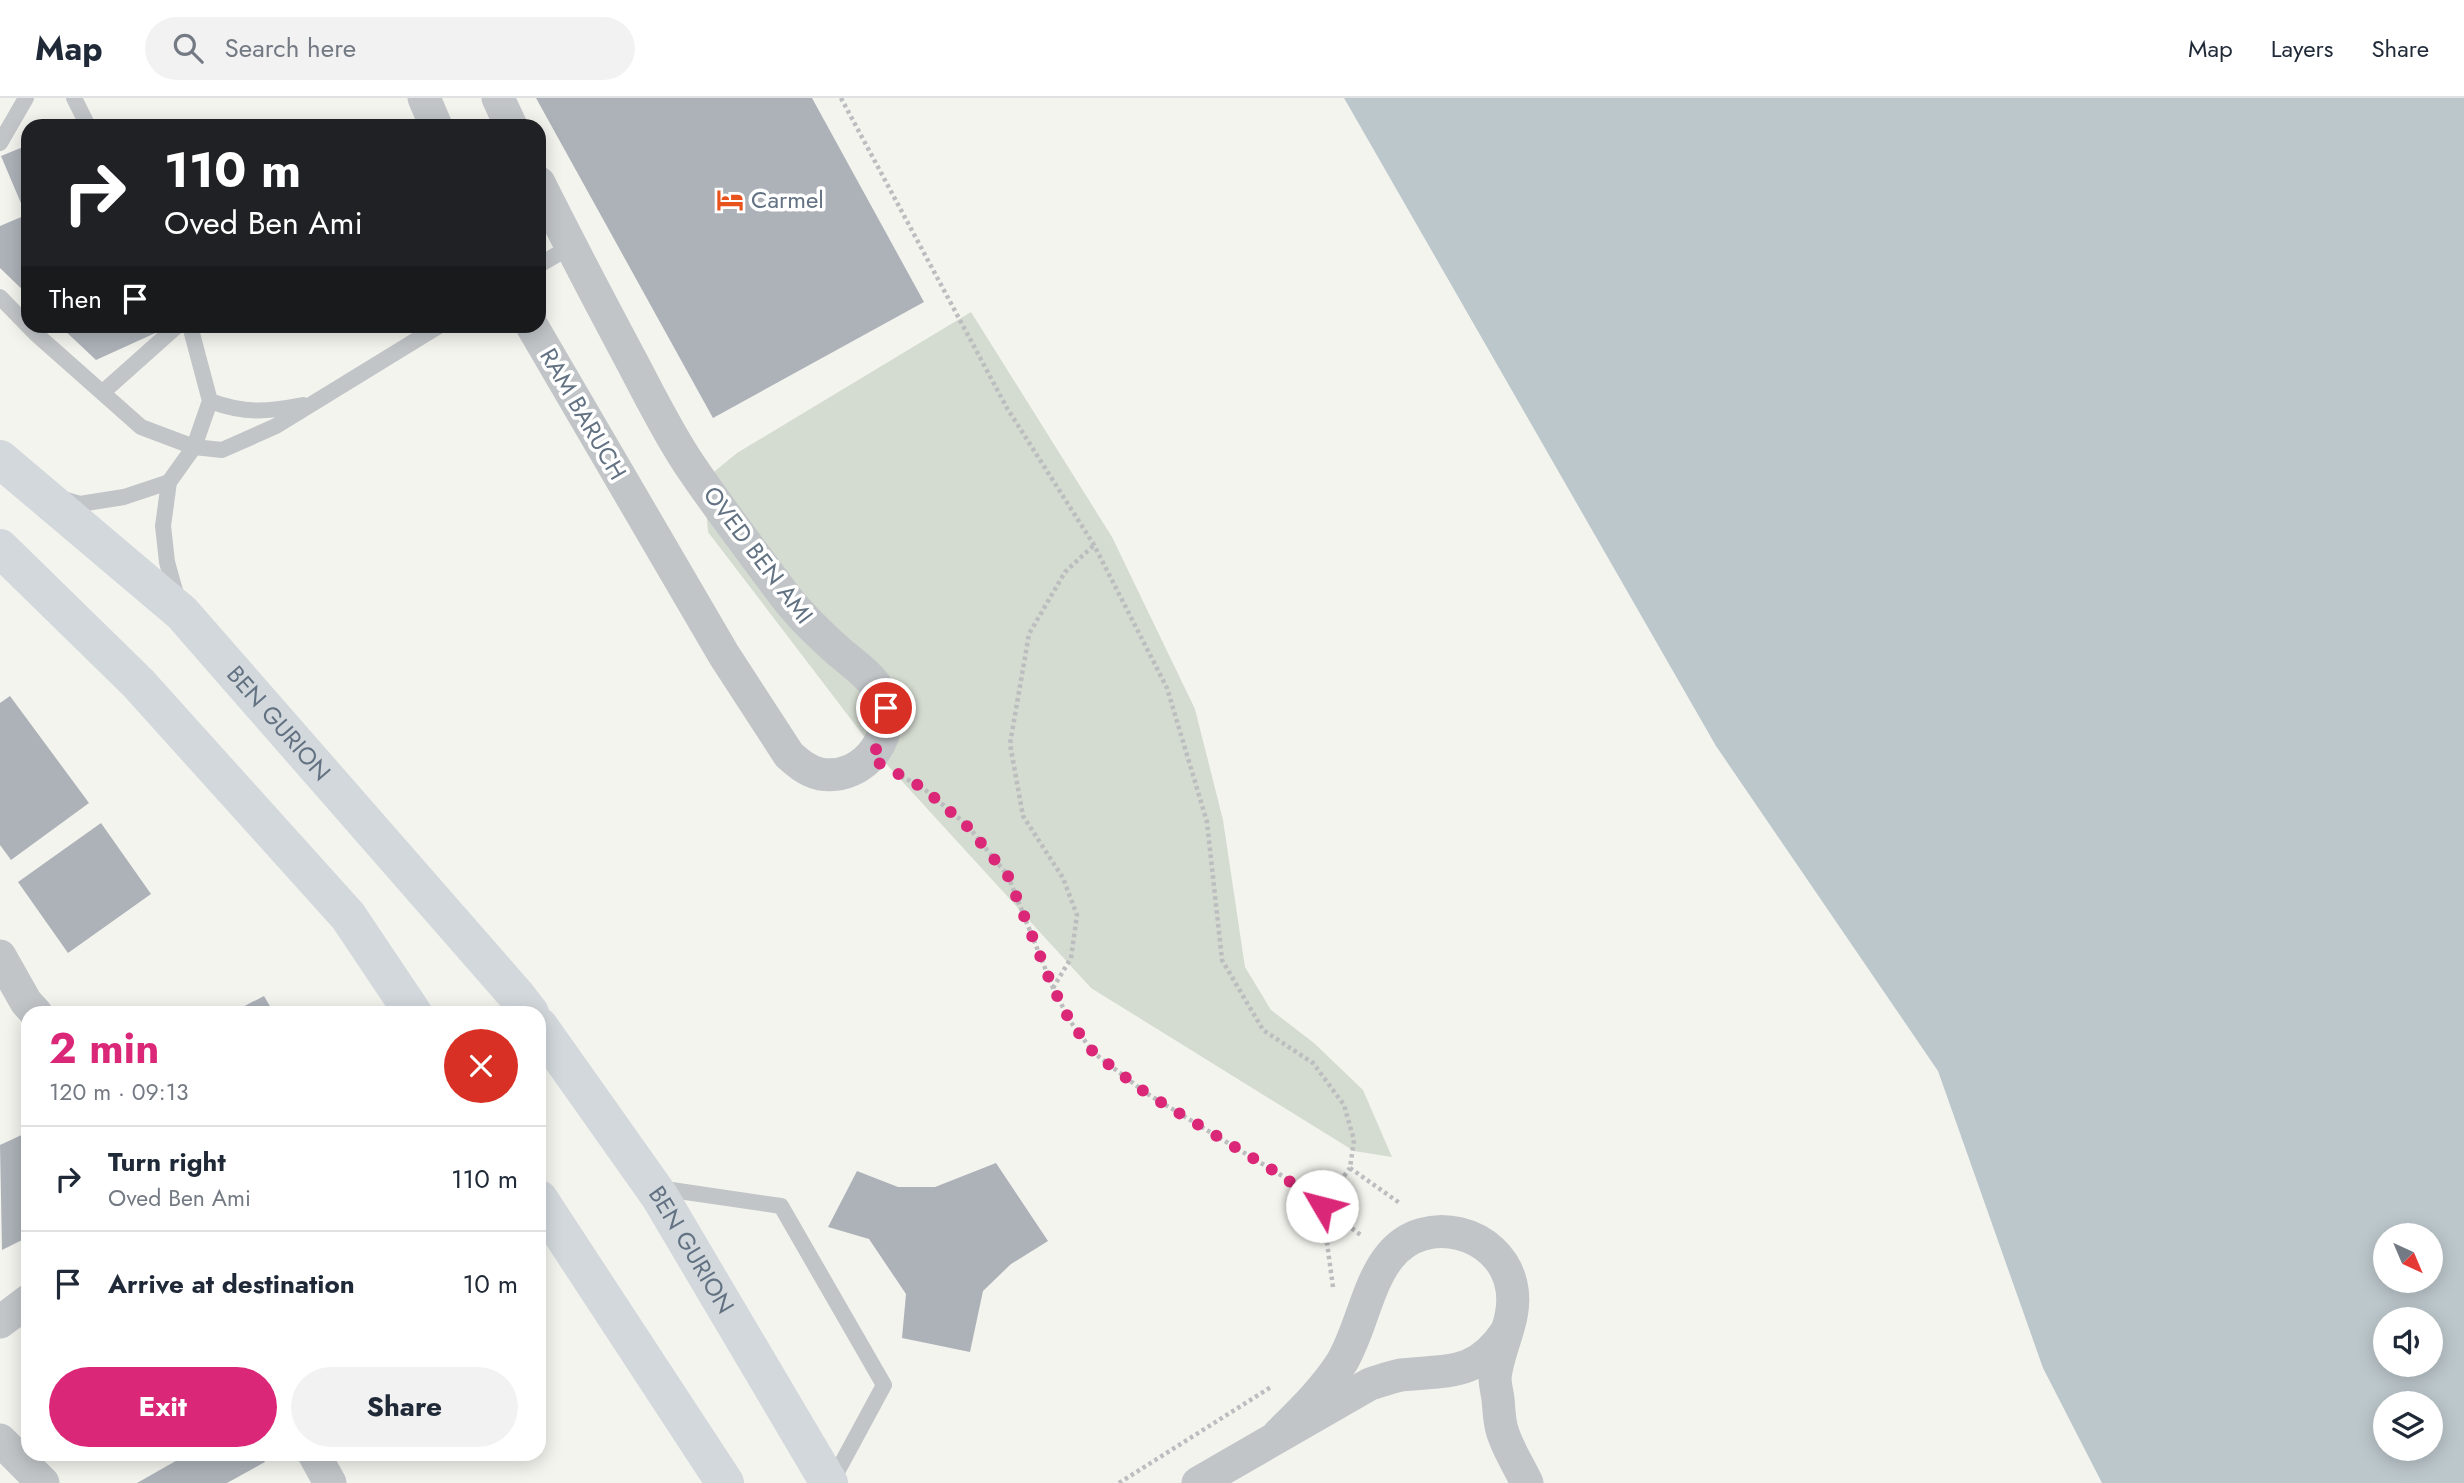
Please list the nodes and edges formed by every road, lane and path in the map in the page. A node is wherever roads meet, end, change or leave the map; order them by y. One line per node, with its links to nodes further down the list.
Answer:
1 (26, 98): 9 (lane)
2 (74, 98): 6 (lane)
3 (424, 98): 7 (street)
4 (498, 98): 8 (street)
5 (841, 98): 27 (path)
6 (84, 119)
7 (433, 119)
8 (508, 119)
9 (0, 144)
10 (546, 197): 11 (street, OVED BEN AMI)
11 (570, 247): 12 (lane); 30 (street, OVED BEN AMI)
12 (546, 261)
13 (0, 297): 14 (lane)
14 (21, 314)
15 (44, 333): 20 (lane)
16 (169, 333): 20 (lane)
17 (192, 333): 21 (lane)
18 (427, 333): 22 (lane)
19 (536, 333): 30 (street, RAM BARUCH)
20 (103, 392): 23 (lane)
21 (210, 401): 22 (lane); 23 (lane)
22 (310, 404): 23 (lane)
23 (194, 447): 25 (lane)
24 (0, 459): 26 (main road, BEN GURION)
25 (169, 482): 26 (lane); 29 (lane)
26 (40, 493): 29 (main road, BEN GURION)
27 (1094, 545): 32 (path); 37 (path)
28 (0, 548): 34 (main road)
29 (182, 613): 35 (main road, BEN GURION)
30 (870, 758): 32 (path)
31 (0, 956): 33 (street)
32 (1053, 988): 39 (path)
33 (30, 1006)
34 (408, 1006)
35 (525, 1006)
36 (546, 1036): 38 (main road, BEN GURION)
37 (1350, 1168): 39 (path); 41 (path)
38 (653, 1187): 54 (main road, BEN GURION); 54 (lane)
39 (1322, 1206): 42 (path); 43 (path)
40 (546, 1210): 53 (main road)
41 (1439, 1231): 42 (street); 46 (street)
42 (1389, 1256): 48 (street)
43 (1333, 1289)
44 (21, 1306): 45 (street)
45 (0, 1322)
46 (1508, 1330): 48 (street); 57 (street)
47 (1282, 1381): 55 (path)
48 (1279, 1434): 56 (street)
49 (0, 1440): 51 (street)
50 (318, 1461): 52 (street)
51 (43, 1483)
52 (330, 1483)
53 (725, 1483)
54 (830, 1483)
55 (1119, 1483)
56 (1198, 1483)
57 (1527, 1483)

